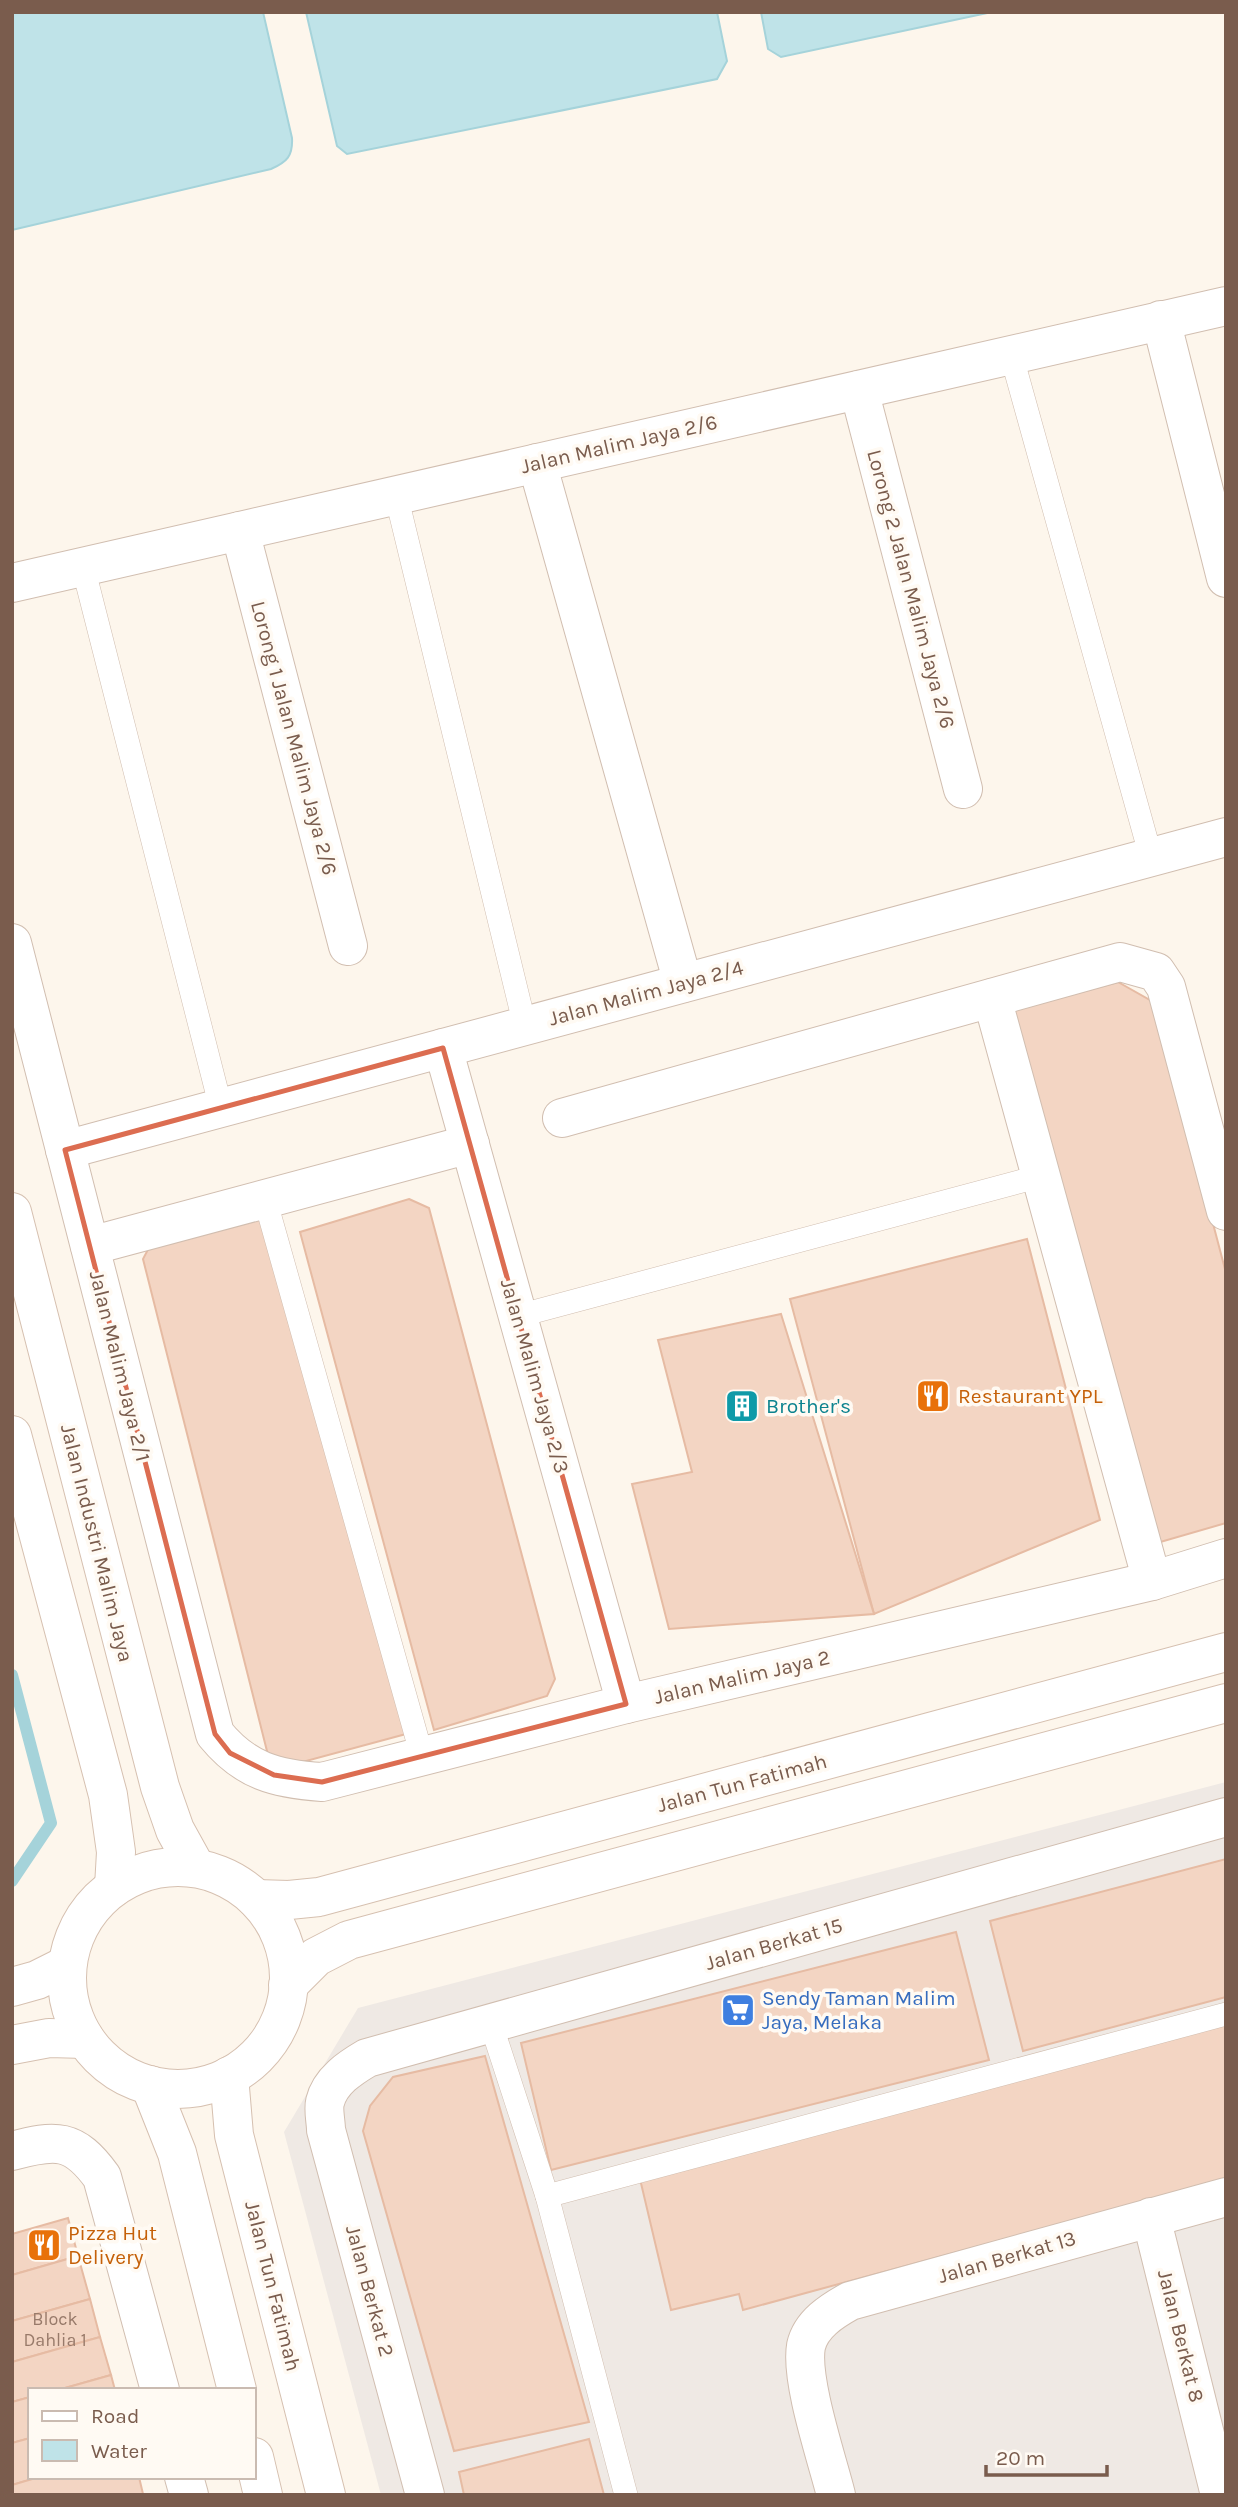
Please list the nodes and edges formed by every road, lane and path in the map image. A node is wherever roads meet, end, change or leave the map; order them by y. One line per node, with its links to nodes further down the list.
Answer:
1 (1226, 306): 2 (street, Jalan Malim Jaya 2/6)
2 (1161, 320): 3 (street, Jalan Malim Jaya 2/6); 9 (street)
3 (1012, 354): 4 (street, Jalan Malim Jaya 2/6); 13 (lane)
4 (859, 390): 5 (street, Jalan Malim Jaya 2/6); 11 (street, Lorong 2 Jalan Malim Jaya 2/6)
5 (537, 463): 6 (street, Jalan Malim Jaya 2/6); 16 (street)
6 (396, 495): 7 (street, Jalan Malim Jaya 2/6); 18 (lane)
7 (240, 531): 8 (street, Jalan Malim Jaya 2/6); 15 (street, Lorong 1 Jalan Malim Jaya 2/6)
8 (83, 567): 10 (street, Jalan Malim Jaya 2/6); 20 (lane)
9 (1226, 578)
10 (12, 583)
11 (963, 789)
12 (1226, 837): 13 (street, Jalan Malim Jaya 2/4)
13 (1151, 857): 16 (street, Jalan Malim Jaya 2/4)
14 (12, 943): 23 (street, Jalan Malim Jaya 2/1)
15 (348, 946)
16 (683, 983): 18 (street, Jalan Malim Jaya 2/4)
17 (992, 998): 21 (street); 24 (street); 26 (street)
18 (526, 1026): 19 (street, Jalan Malim Jaya 2/4)
19 (443, 1048): 20 (street, Jalan Malim Jaya 2/4); 22 (street, Jalan Malim Jaya 2/3)
20 (221, 1108): 23 (street, Jalan Malim Jaya 2/4)
21 (562, 1118)
22 (470, 1144): 25 (street); 29 (street, Jalan Malim Jaya 2/3)
23 (65, 1150): 28 (street, Jalan Malim Jaya 2/1)
24 (1041, 1177): 29 (lane); 32 (street)
25 (265, 1199): 28 (street); 36 (lane)
26 (1226, 1211)
27 (12, 1212): 39 (street, Jalan Industri Malim Jaya)
28 (90, 1245): 37 (street, Jalan Malim Jaya 2/1)
29 (518, 1317): 35 (street, Jalan Malim Jaya 2/3)
30 (12, 1435): 40 (street)
31 (1226, 1558): 32 (street, Jalan Malim Jaya 2)
32 (1152, 1581): 35 (street, Jalan Malim Jaya 2)
33 (1226, 1652): 41 (street, Jalan Tun Fatimah)
34 (1226, 1703): 43 (street)
35 (626, 1704): 36 (street, Jalan Malim Jaya 2)
36 (422, 1756): 37 (street, Jalan Malim Jaya 2)
37 (257, 1769)
38 (1226, 1817): 46 (street, Jalan Berkat 15)
39 (196, 1868): 40 (street); 41 (street)
40 (114, 1888): 42 (street)
41 (256, 1899): 43 (street)
42 (67, 1965): 44 (street); 47 (street)
43 (288, 1984): 49 (street)
44 (12, 1987)
45 (1226, 2014): 53 (lane)
46 (491, 2024): 51 (street, Jalan Berkat 15); 53 (lane)
47 (85, 2039): 48 (street); 50 (street)
48 (12, 2045)
49 (229, 2076): 50 (street); 60 (street, Jalan Tun Fatimah)
50 (150, 2085): 57 (street)
51 (332, 2087): 61 (street, Jalan Berkat 2)
52 (27, 2147): 56 (street)
53 (547, 2196): 62 (lane)
54 (1226, 2197): 55 (street, Jalan Berkat 13)
55 (1151, 2217): 63 (street, Jalan Berkat 13); 64 (street, Jalan Berkat 8)
56 (159, 2388)
57 (236, 2388)
58 (256, 2465): 59 (street)
59 (263, 2495)
60 (326, 2495)
61 (425, 2495)
62 (626, 2495)
63 (836, 2495)
64 (1220, 2495)

